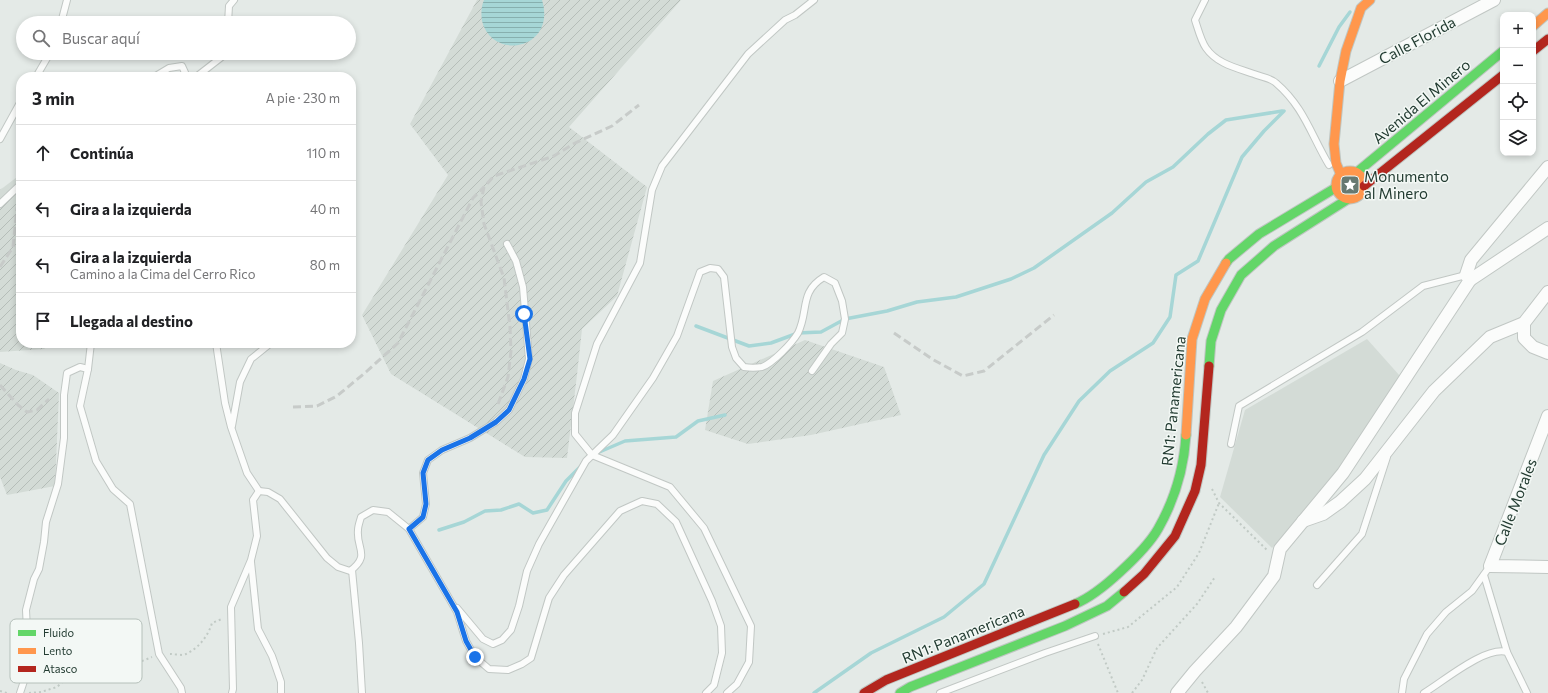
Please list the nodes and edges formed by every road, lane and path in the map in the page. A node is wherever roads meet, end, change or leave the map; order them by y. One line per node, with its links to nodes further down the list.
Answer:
1 (67, 0): 8 (lane)
2 (234, 0): 9 (lane)
3 (814, 0): 46 (lane)
4 (1205, 0): 26 (lane)
5 (1370, 0): 21 (main road)
6 (1494, 0): 21 (street, Calle Florida)
7 (1548, 13): 10 (main road)
8 (63, 16)
9 (228, 16)
10 (1536, 23)
11 (1548, 39): 12 (main road)
12 (1536, 49)
13 (1500, 53): 25 (main road, Avenida El Minero)
14 (46, 60): 16 (lane)
15 (218, 60): 19 (lane)
16 (39, 72)
17 (163, 72): 18 (lane)
18 (185, 72)
19 (202, 72)
20 (1500, 77): 27 (main road, Avenida El Minero)
21 (1340, 80): 26 (main road)
22 (16, 111): 23 (lane)
23 (0, 139)
24 (1548, 167): 33 (street)
25 (1356, 173): 26 (main road); 27 (main road)
26 (1338, 181): 29 (main road); 78 (main road, RN1: Panamericana)
27 (1364, 186): 29 (main road)
28 (16, 189): 30 (lane)
29 (1348, 198): 79 (main road, RN1: Panamericana)
30 (0, 204)
31 (1548, 228): 33 (street)
32 (506, 244): 51 (lane)
33 (1468, 277): 44 (lane); 50 (street)
34 (1548, 292): 35 (street)
35 (1524, 323): 39 (street); 45 (street)
36 (90, 348): 40 (lane)
37 (217, 348): 43 (lane)
38 (265, 348): 43 (lane)
39 (1548, 353)
40 (88, 370): 61 (lane); 64 (lane)
41 (812, 371): 46 (lane)
42 (1548, 416): 56 (street, Calle Morales)
43 (231, 427): 48 (lane)
44 (1231, 444)
45 (1390, 448): 50 (street); 58 (lane)
46 (592, 455): 59 (lane); 77 (lane)
47 (1210, 484): 49 (path)
48 (259, 492): 52 (lane); 55 (lane)
49 (1218, 503): 53 (path); 62 (path)
50 (1303, 521): 53 (street)
51 (409, 529): 55 (lane); 59 (lane)
52 (251, 560): 60 (lane); 74 (lane)
53 (1277, 560): 83 (street)
54 (1548, 568): 56 (street)
55 (352, 570): 75 (lane)
56 (1487, 570): 63 (lane); 84 (lane)
57 (1215, 577): 82 (path)
58 (1317, 585)
59 (451, 600): 76 (lane)
60 (231, 616): 64 (path); 73 (lane)
61 (26, 619)
62 (1095, 636): 80 (lane); 81 (path)
63 (1507, 652): 85 (lane); 86 (lane)
64 (159, 654): 65 (path); 72 (lane)
65 (142, 661)
66 (23, 683): 70 (lane)
67 (61, 683): 71 (path)
68 (0, 691): 69 (path)
69 (7, 693)
70 (20, 693)
71 (28, 693)
72 (182, 693)
73 (232, 693)
74 (281, 693)
75 (362, 693)
76 (706, 693)
77 (727, 693)
78 (864, 693)
79 (900, 693)
80 (940, 693)
81 (1118, 693)
82 (1132, 693)
83 (1177, 693)
84 (1402, 693)
85 (1424, 693)
86 (1527, 693)

